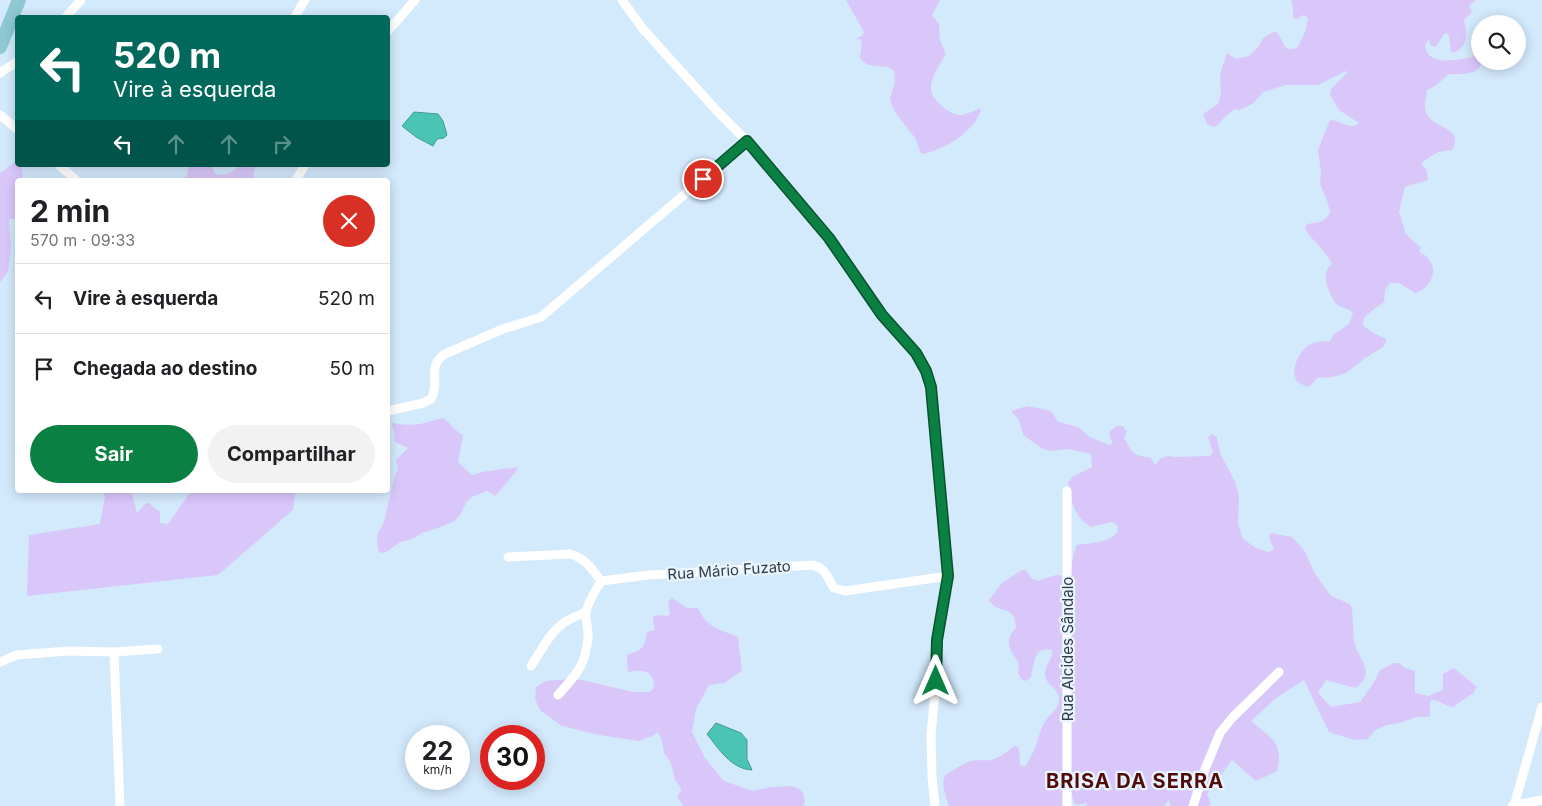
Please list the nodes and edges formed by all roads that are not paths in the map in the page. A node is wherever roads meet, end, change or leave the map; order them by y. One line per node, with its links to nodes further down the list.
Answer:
1 (19, 0): 9 (main road)
2 (81, 0): 6 (street)
3 (305, 0): 7 (street)
4 (415, 0): 8 (street)
5 (622, 0): 14 (street)
6 (68, 15)
7 (296, 15)
8 (390, 29)
9 (0, 47)
10 (15, 64): 11 (street)
11 (0, 73)
12 (0, 115): 13 (street)
13 (15, 128)
14 (747, 141): 19 (street); 22 (street)
15 (61, 167): 17 (street)
16 (304, 167): 18 (street)
17 (74, 178)
18 (297, 178)
19 (390, 411)
20 (1067, 491): 35 (street, Rua Alcides Sândalo)
21 (508, 557): 23 (street)
22 (948, 576): 23 (street, Rua Mário Fuzato); 34 (street)
23 (601, 581): 24 (street)
24 (586, 612): 28 (street); 30 (street)
25 (158, 649): 26 (street)
26 (114, 652): 27 (street); 33 (street)
27 (0, 662)
28 (531, 666)
29 (1279, 672): 36 (street)
30 (558, 695)
31 (1542, 707): 37 (street)
32 (1542, 800): 37 (street)
33 (120, 806)
34 (935, 806)
35 (1067, 806)
36 (1193, 806)
37 (1513, 806)

